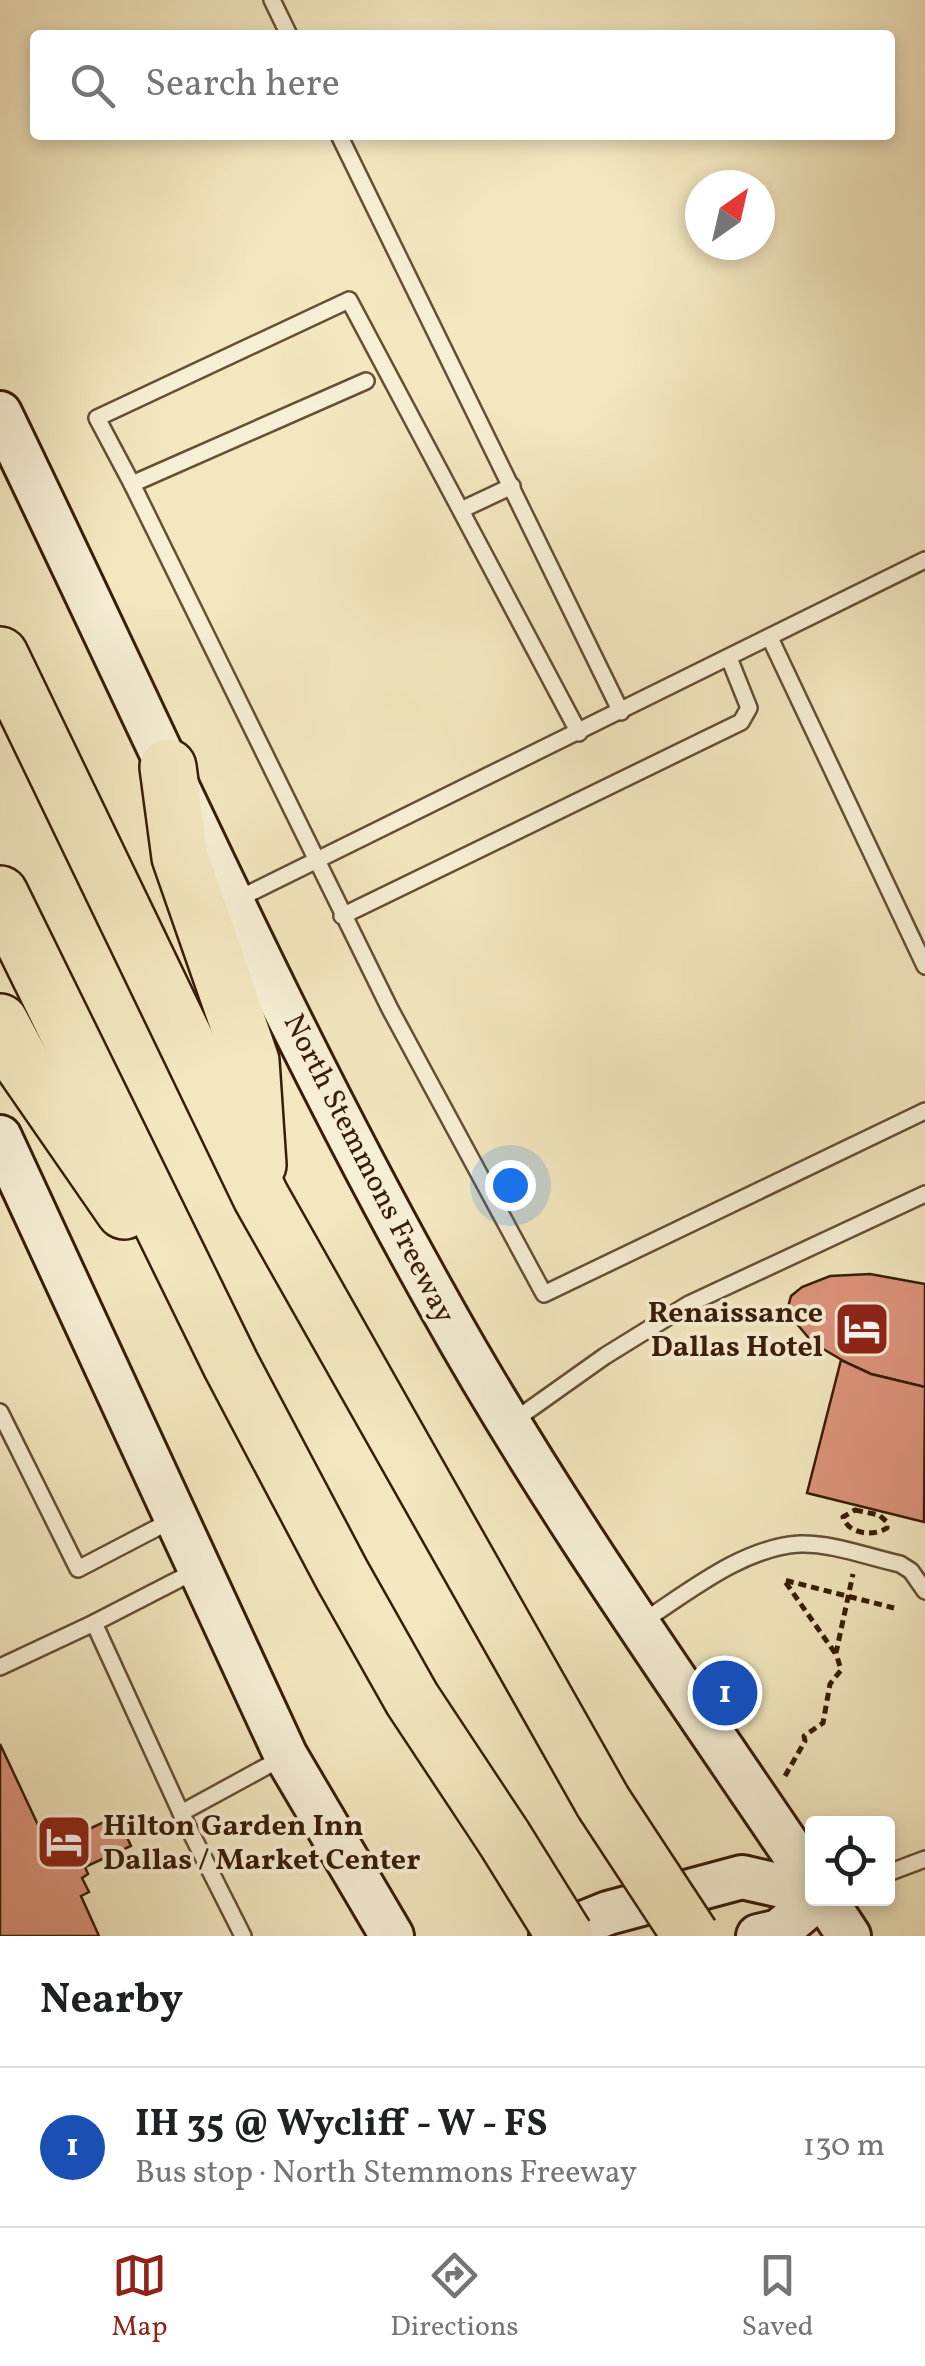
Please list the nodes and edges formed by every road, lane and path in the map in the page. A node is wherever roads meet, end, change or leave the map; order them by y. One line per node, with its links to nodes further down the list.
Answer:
1 (272, 0): 2 (lane)
2 (287, 30)
3 (341, 140): 7 (lane)
4 (366, 382): 6 (lane)
5 (0, 413): 15 (main road, North Stemmons Freeway)
6 (132, 484): 8 (lane); 16 (lane)
7 (512, 486): 8 (lane); 13 (lane)
8 (461, 510): 14 (lane)
9 (925, 560): 10 (lane)
10 (770, 638): 12 (lane); 20 (lane)
11 (0, 655): 25 (highway)
12 (729, 658): 13 (lane); 19 (lane)
13 (621, 712): 14 (lane)
14 (578, 732): 16 (lane)
15 (168, 767): 18 (main road, North Stemmons Freeway); 25 (highway)
16 (315, 862): 18 (lane); 19 (lane)
17 (0, 894): 26 (highway)
18 (234, 901): 28 (main road, North Stemmons Freeway)
19 (342, 916): 22 (lane)
20 (925, 966)
21 (0, 1022): 26 (highway)
22 (925, 1111)
23 (2, 1148): 29 (main road)
24 (925, 1194): 28 (lane)
25 (260, 1198): 53 (highway, bridge)
26 (231, 1366): 52 (highway, bridge)
27 (0, 1412): 29 (lane)
28 (509, 1424): 37 (main road, North Stemmons Freeway)
29 (174, 1518): 32 (main road)
30 (862, 1532): 30 (path); 31 (path)
31 (858, 1555): 33 (lane); 34 (path); 37 (lane)
32 (199, 1570): 36 (lane); 40 (main road)
33 (925, 1591)
34 (848, 1596): 35 (path); 38 (path); 38 (path)
35 (894, 1608)
36 (94, 1622): 39 (lane); 42 (lane)
37 (639, 1624): 45 (main road, North Stemmons Freeway)
38 (836, 1653): 41 (path)
39 (0, 1667)
40 (286, 1756): 42 (lane); 50 (main road)
41 (782, 1782)
42 (181, 1813): 49 (lane)
43 (925, 1859): 44 (lane)
44 (895, 1870)
45 (805, 1871)
46 (805, 1891): 51 (main road)
47 (811, 1906): 54 (main road)
48 (827, 1906): 55 (main road)
49 (242, 1936)
50 (392, 1936)
51 (551, 1936)
52 (565, 1936)
53 (691, 1936)
54 (758, 1936)
55 (849, 1936)

